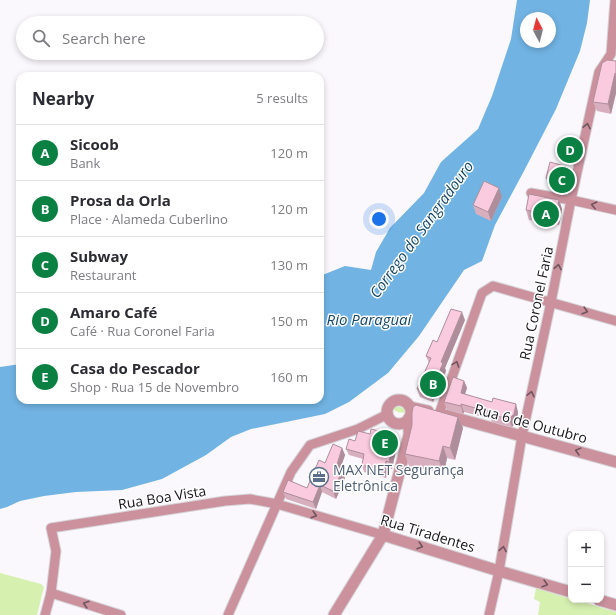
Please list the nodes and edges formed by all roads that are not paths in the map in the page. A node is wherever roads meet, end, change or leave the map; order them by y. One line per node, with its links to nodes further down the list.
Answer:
1 (615, 0): 2 (street, Rua Coronel Faria)
2 (614, 53): 4 (street, Rua Coronel Faria, one-way to 2)
3 (531, 193): 4 (street)
4 (571, 200): 5 (street, one-way to 4); 6 (street, Rua Coronel Faria, one-way to 4)
5 (616, 210)
6 (551, 302): 7 (street, one-way to 7); 10 (street, one-way to 6); 11 (street, Rua Coronel Faria, one-way to 6)
7 (616, 320)
8 (410, 413): 9 (street); 9 (street); 10 (street, Rua 6 de Outubro); 14 (street)
9 (388, 414): 13 (street)
10 (439, 414): 11 (street, Rua 6 de Outubro)
11 (522, 436): 12 (street, Rua 6 de Outubro, one-way to 11); 15 (street, Rua Coronel Faria, one-way to 11)
12 (616, 462)
13 (277, 504): 14 (street, Rua Tiradentes, one-way to 14); 17 (street, Rua Boa Vista); 22 (street)
14 (383, 535): 15 (street, Rua Tiradentes, one-way to 15); 23 (street)
15 (499, 571): 16 (street, Rua Tiradentes, one-way to 16); 24 (street, Rua Coronel Faria)
16 (568, 591)
17 (51, 593): 20 (street); 21 (street, one-way to 17)
18 (604, 601): 19 (street)
19 (616, 605)
20 (44, 615)
21 (121, 615)
22 (228, 615)
23 (334, 615)
24 (489, 615)

